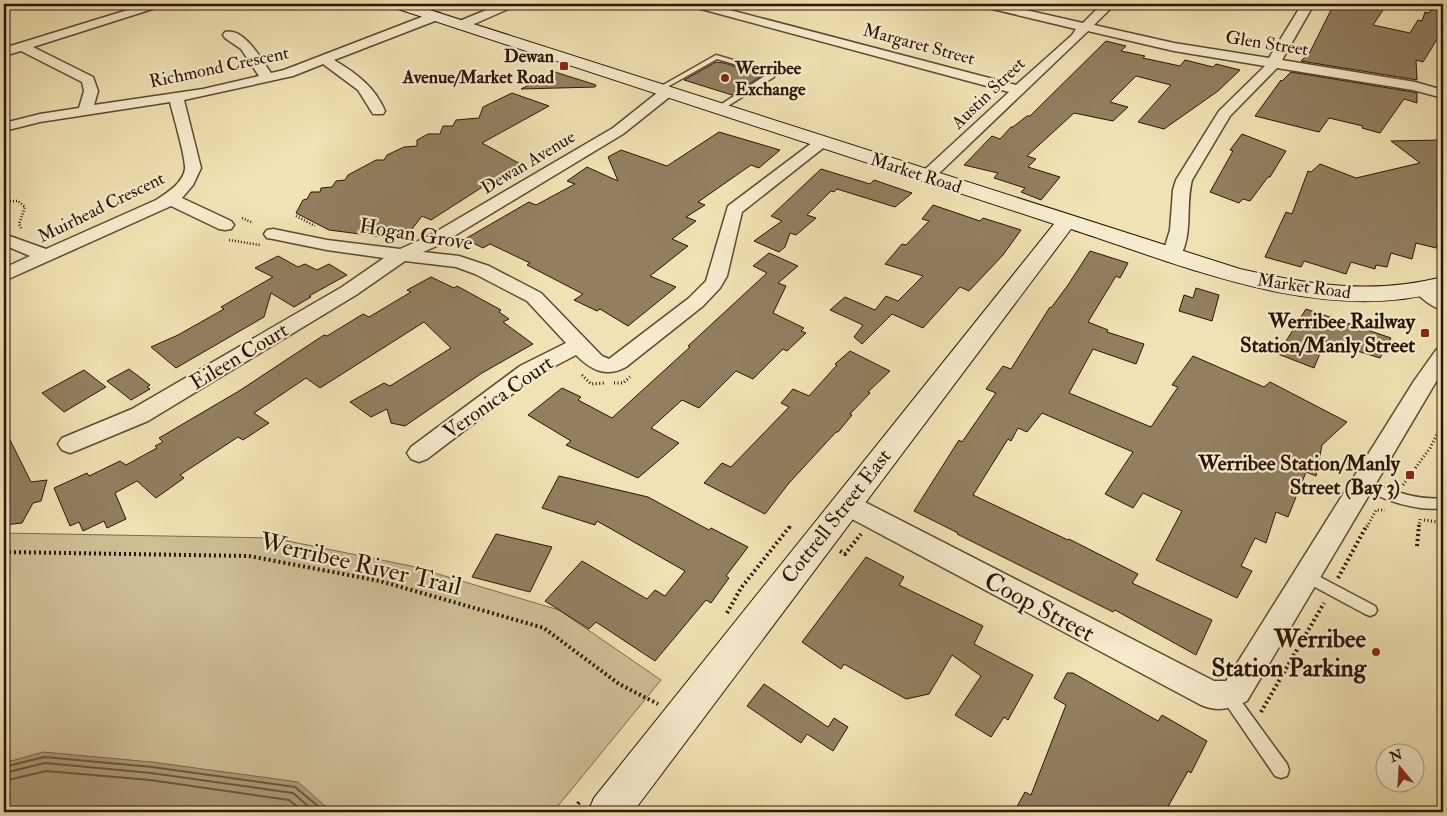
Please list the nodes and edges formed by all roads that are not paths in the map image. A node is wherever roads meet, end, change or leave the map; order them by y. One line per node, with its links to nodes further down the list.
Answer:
1 (158, 4): 12 (street)
2 (397, 4): 8 (street, Market Road)
3 (512, 4): 9 (street)
4 (694, 4): 18 (street, Margaret Street)
5 (984, 4): 10 (street, Glen Street)
6 (1109, 4): 10 (street, Austin Street)
7 (1308, 4): 15 (street)
8 (436, 16): 9 (street, Market Road); 14 (street, Richmond Crescent)
9 (461, 25): 19 (street, Market Road)
10 (1079, 33): 15 (street, Glen Street); 18 (street, Austin Street)
11 (229, 35): 16 (street)
12 (21, 46): 13 (street); 22 (street)
13 (4, 52)
14 (325, 60): 16 (street, Richmond Crescent); 23 (street)
15 (1273, 63): 17 (street, Glen Street); 34 (street)
16 (267, 78): 20 (street, Richmond Crescent)
17 (1436, 88)
18 (1018, 90): 26 (street, Austin Street)
19 (664, 91): 21 (street, Market Road); 21 (lane); 32 (street, Dewan Avenue)
20 (176, 98): 22 (street, Richmond Crescent); 27 (street, Muirhead Crescent)
21 (720, 109): 25 (street, Market Road)
22 (85, 111): 24 (street, Richmond Crescent)
23 (378, 111)
24 (4, 127)
25 (822, 142): 26 (street, Market Road); 38 (street, Hogan Grove)
26 (927, 176): 28 (street, Market Road)
27 (171, 198): 29 (street); 33 (street, Muirhead Crescent)
28 (1066, 222): 34 (street, Market Road); 44 (street, Cottrell Street East)
29 (225, 225)
30 (273, 234): 32 (street, Hogan Grove)
31 (4, 239): 33 (street)
32 (401, 255): 38 (street, Hogan Grove); 40 (street, Eileen Court)
33 (46, 256): 35 (street, Muirhead Crescent)
34 (1171, 256): 36 (street, Market Road)
35 (4, 275)
36 (1433, 286): 37 (street)
37 (1443, 304)
38 (579, 345): 41 (street, Veronica Court)
39 (1443, 355): 42 (street)
40 (70, 444)
41 (419, 453)
42 (1363, 485): 43 (lane); 45 (street)
43 (1443, 503)
44 (854, 518): 47 (street, Coop Street); 49 (street, Cottrell Street East)
45 (1305, 575): 46 (lane); 47 (street)
46 (1370, 610)
47 (1232, 693): 48 (lane)
48 (1281, 770)
49 (608, 812)

